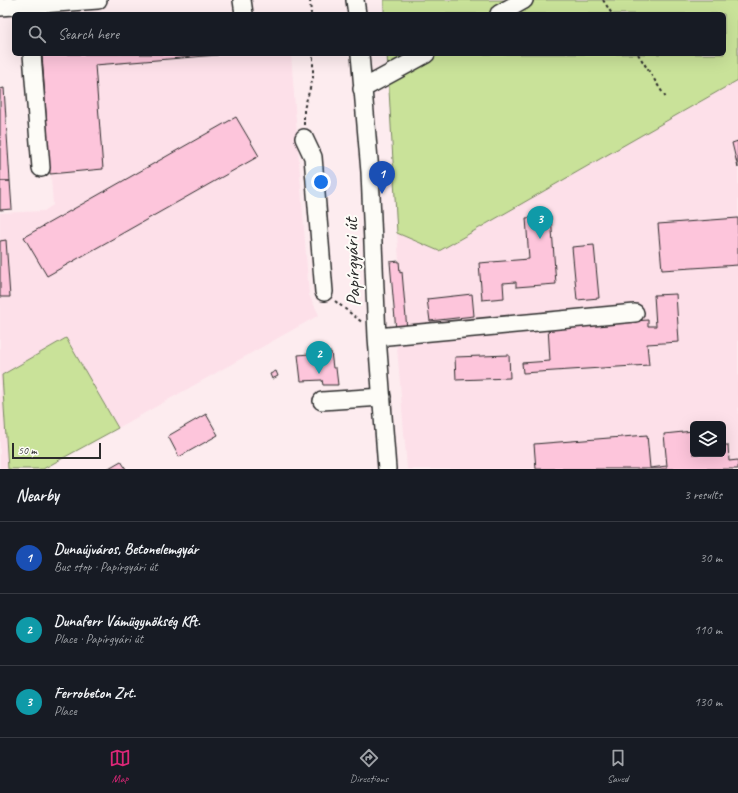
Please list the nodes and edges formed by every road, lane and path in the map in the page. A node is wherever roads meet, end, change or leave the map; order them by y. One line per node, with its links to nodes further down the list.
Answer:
1 (98, 0): 8 (street)
2 (242, 0): 9 (street)
3 (310, 0): 10 (path)
4 (356, 0): 11 (street)
5 (524, 0): 12 (street)
6 (604, 0): 13 (path)
7 (0, 7): 8 (street)
8 (28, 10)
9 (244, 12)
10 (311, 12)
11 (356, 12)
12 (503, 12)
13 (611, 12)
14 (32, 56): 22 (street)
15 (313, 56): 21 (path)
16 (360, 56): 19 (street, Papírgyári út)
17 (422, 56): 19 (street)
18 (639, 56): 20 (path)
19 (362, 89): 25 (street, Papírgyári út)
20 (666, 98)
21 (304, 138): 23 (street)
22 (41, 168)
23 (324, 292): 25 (path)
24 (635, 313): 25 (street)
25 (372, 331): 26 (street, Papírgyári út)
26 (382, 397): 27 (street); 28 (street, Papírgyári út)
27 (322, 401)
28 (387, 469)

